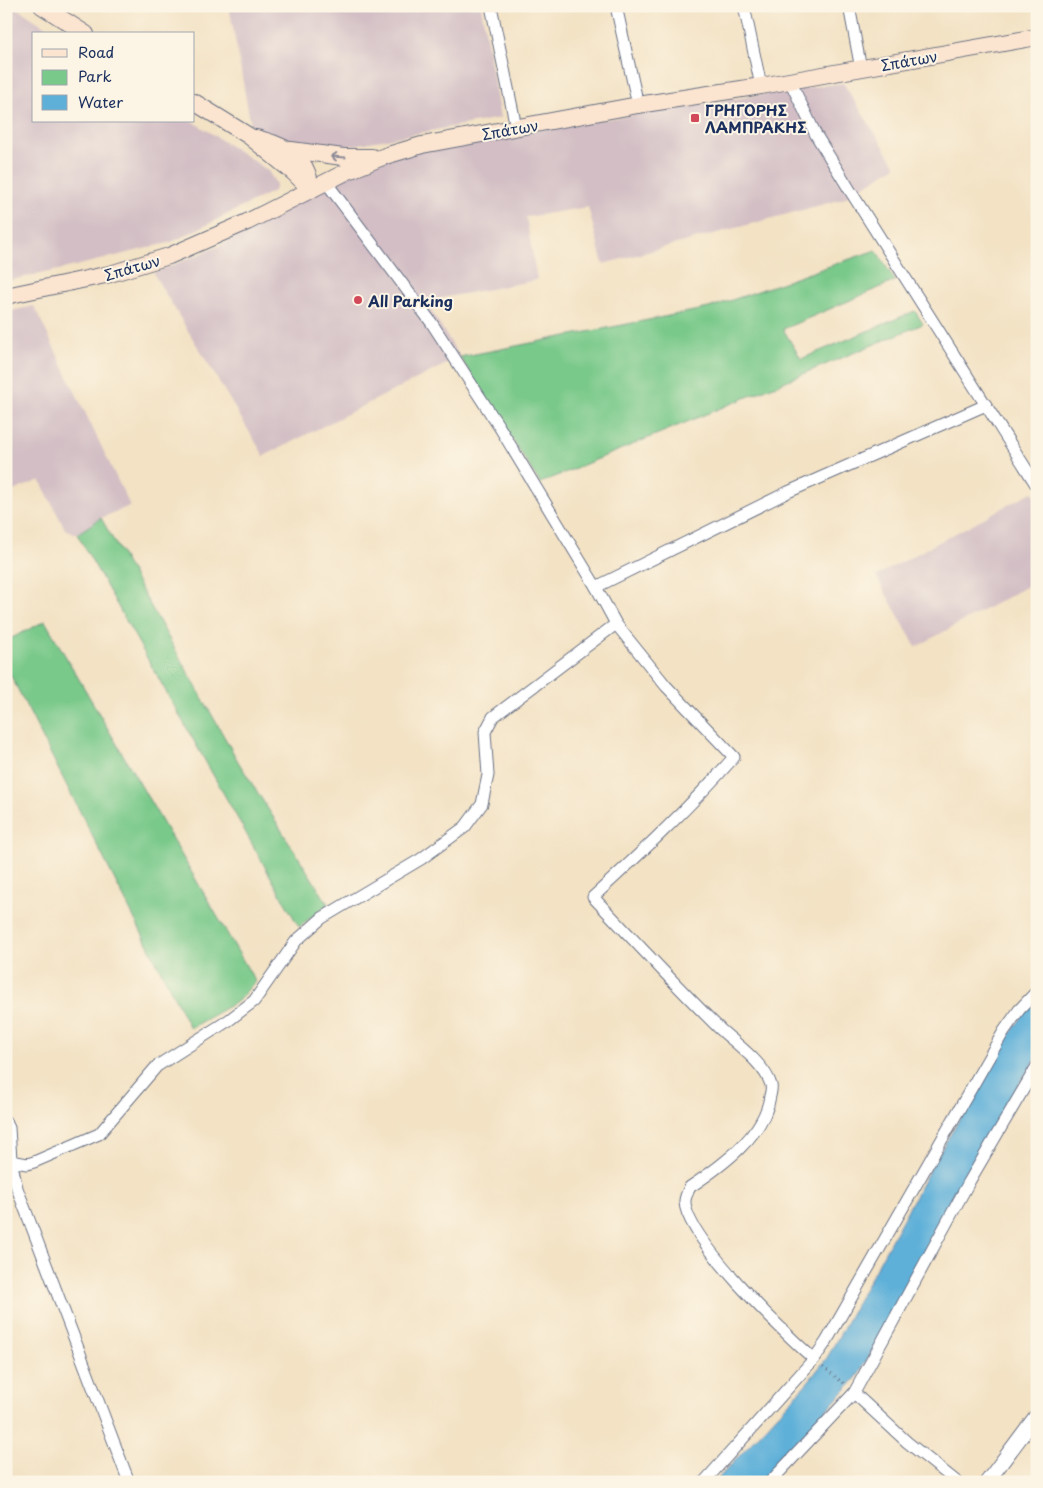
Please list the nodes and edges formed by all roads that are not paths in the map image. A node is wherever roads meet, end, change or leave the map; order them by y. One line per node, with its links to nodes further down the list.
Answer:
1 (42, 6): 6 (main road)
2 (491, 6): 13 (street)
3 (616, 6): 12 (street)
4 (744, 6): 10 (street)
5 (849, 6): 8 (street)
6 (83, 32)
7 (1037, 37): 8 (main road, Σπάτων)
8 (861, 69): 9 (main road, Σπάτων)
9 (790, 81): 10 (main road, Σπάτων); 20 (street)
10 (761, 86): 12 (main road, Σπάτων)
11 (195, 103): 14 (main road)
12 (638, 105): 13 (main road, Σπάτων)
13 (516, 127): 16 (main road, Σπάτων)
14 (249, 136): 15 (main road); 18 (main road)
15 (291, 150): 16 (main road, one-way to 15); 18 (main road)
16 (385, 156): 17 (main road, Σπάτων)
17 (326, 182): 18 (main road, Σπάτων); 22 (street)
18 (311, 190): 19 (main road, Σπάτων)
19 (6, 296)
20 (986, 406): 21 (street); 22 (street)
21 (1037, 486)
22 (596, 587): 23 (street)
23 (616, 624): 27 (street); 28 (street)
24 (1037, 992): 28 (street)
25 (1037, 1066): 29 (street)
26 (6, 1122): 27 (street)
27 (9, 1160): 31 (street)
28 (814, 1360): 32 (street)
29 (854, 1392): 33 (street); 34 (street)
30 (1037, 1416): 35 (street)
31 (129, 1482)
32 (704, 1482)
33 (770, 1482)
34 (957, 1482)
35 (987, 1482)

